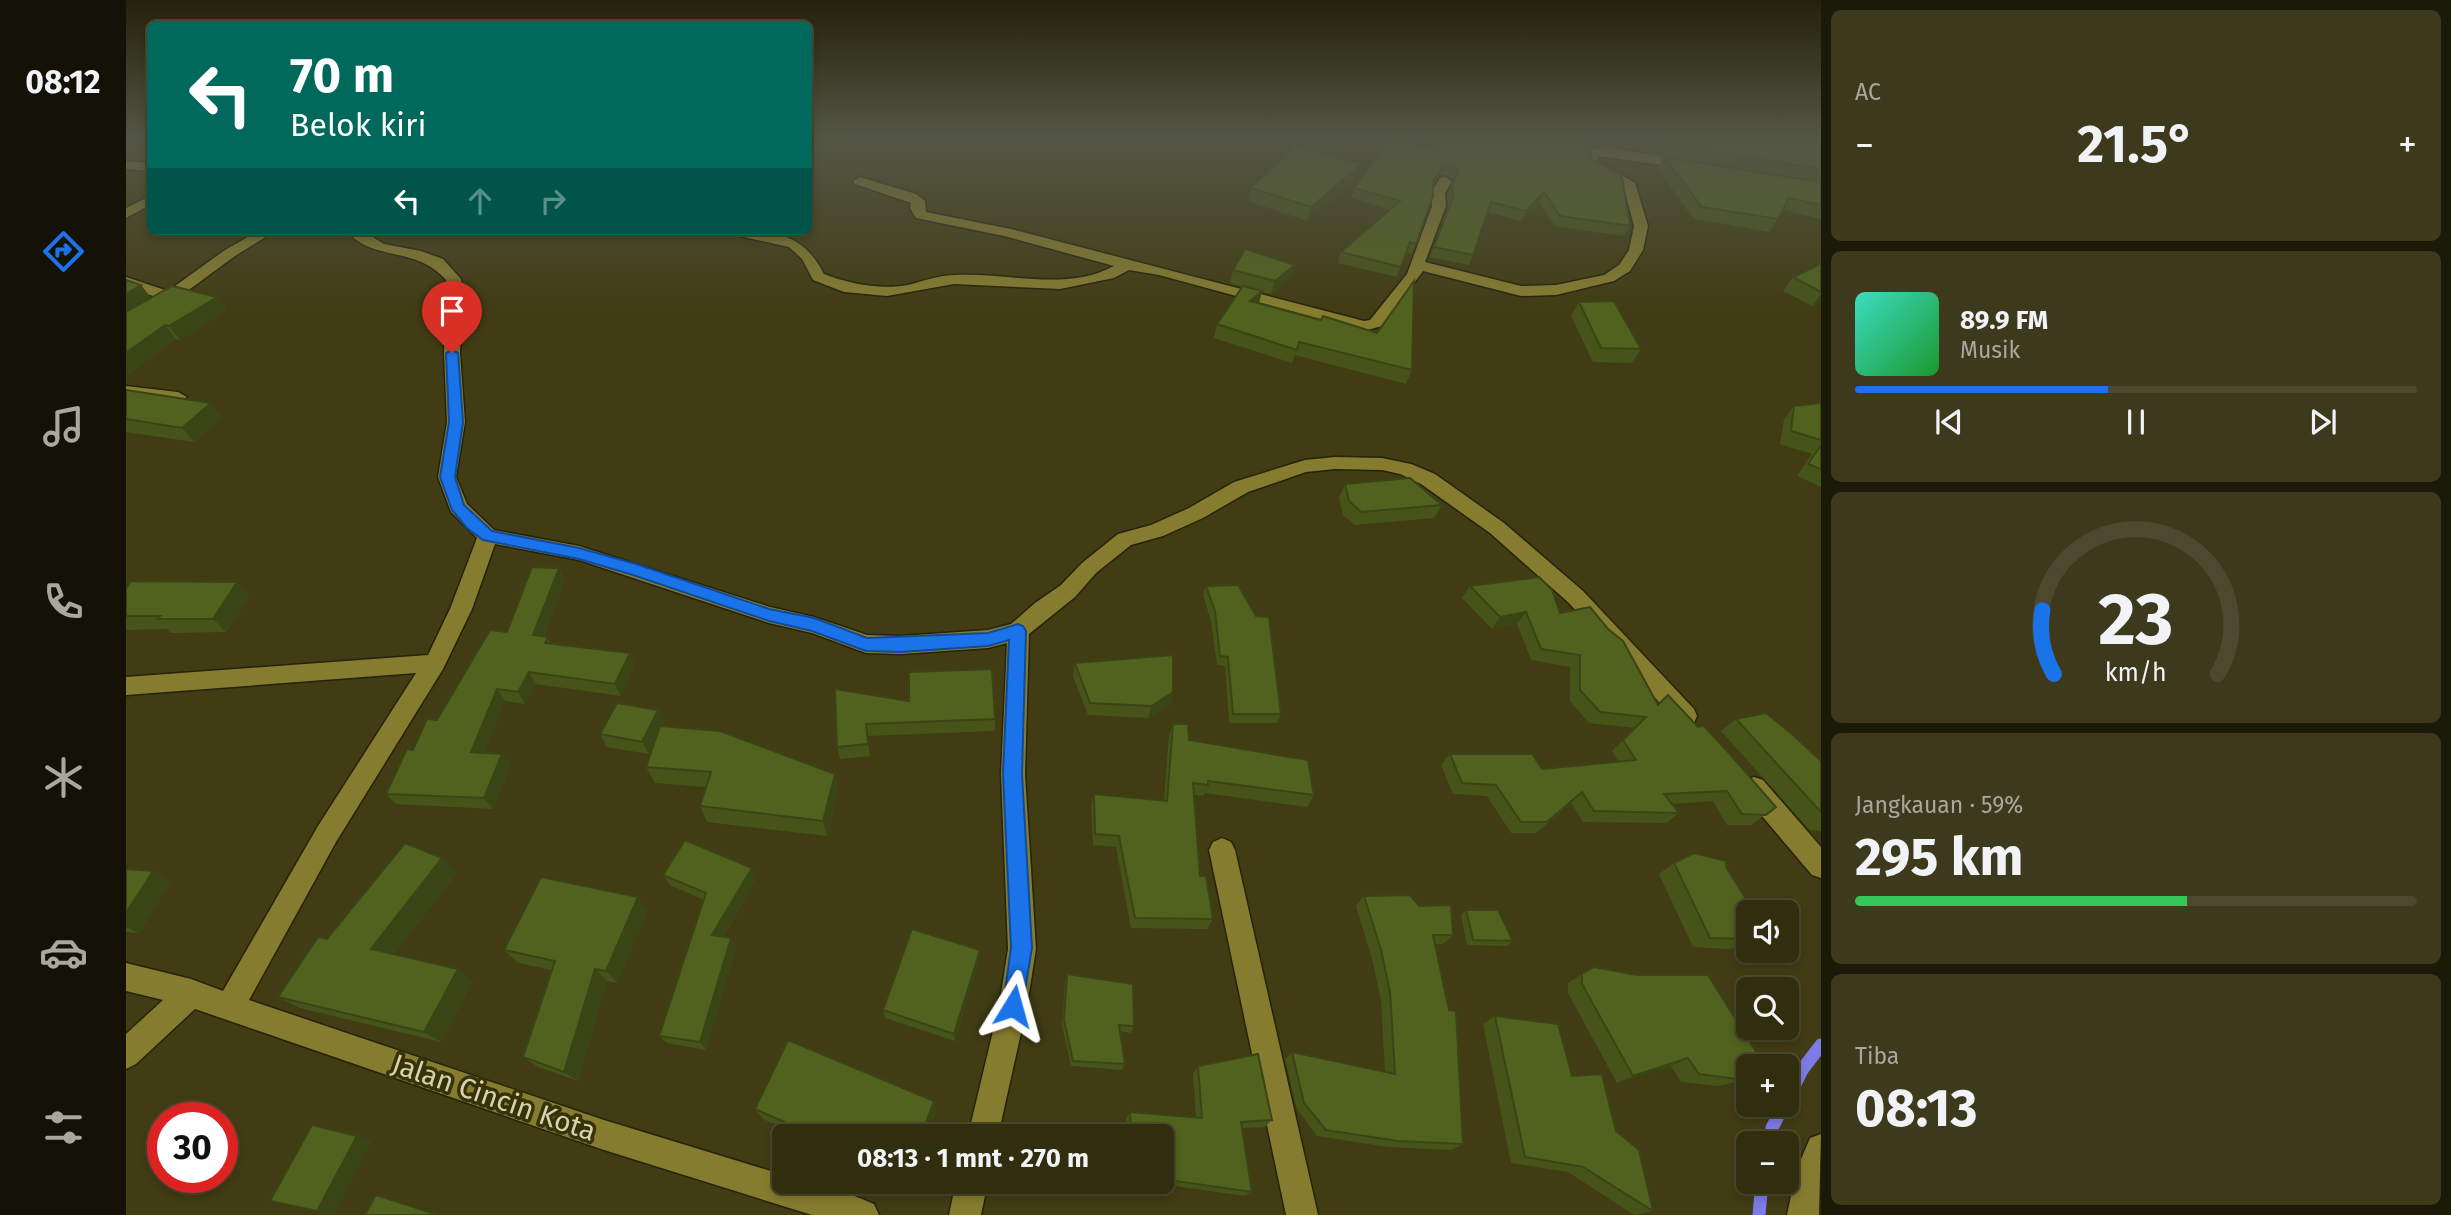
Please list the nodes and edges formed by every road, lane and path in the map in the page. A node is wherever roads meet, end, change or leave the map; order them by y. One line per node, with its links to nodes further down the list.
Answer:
1 (907, 196): 9 (street)
2 (1438, 196): 10 (street)
3 (1633, 196): 10 (street)
4 (147, 202): 5 (street)
5 (126, 214)
6 (261, 235): 12 (street)
7 (360, 235): 16 (street)
8 (752, 235): 9 (street)
9 (1127, 265): 10 (street)
10 (1418, 265)
11 (126, 282): 12 (street)
12 (170, 297): 13 (street)
13 (148, 311)
14 (126, 391): 15 (street)
15 (178, 397)
16 (488, 536): 17 (street); 18 (street)
17 (1018, 631): 20 (street); 28 (street)
18 (435, 663): 19 (street); 26 (street)
19 (126, 686)
20 (1697, 727)
21 (1742, 775): 23 (street)
22 (1222, 850): 33 (street)
23 (1821, 866)
24 (126, 977): 25 (street, Jalan Cincin Kota)
25 (191, 993): 26 (street, Jalan Cincin Kota); 27 (street)
26 (229, 1008): 31 (street, Jalan Cincin Kota)
27 (126, 1054)
28 (986, 1124)
29 (1821, 1149): 34 (street)
30 (969, 1194): 32 (street)
31 (863, 1215)
32 (965, 1215)
33 (1302, 1215)
34 (1803, 1215)

